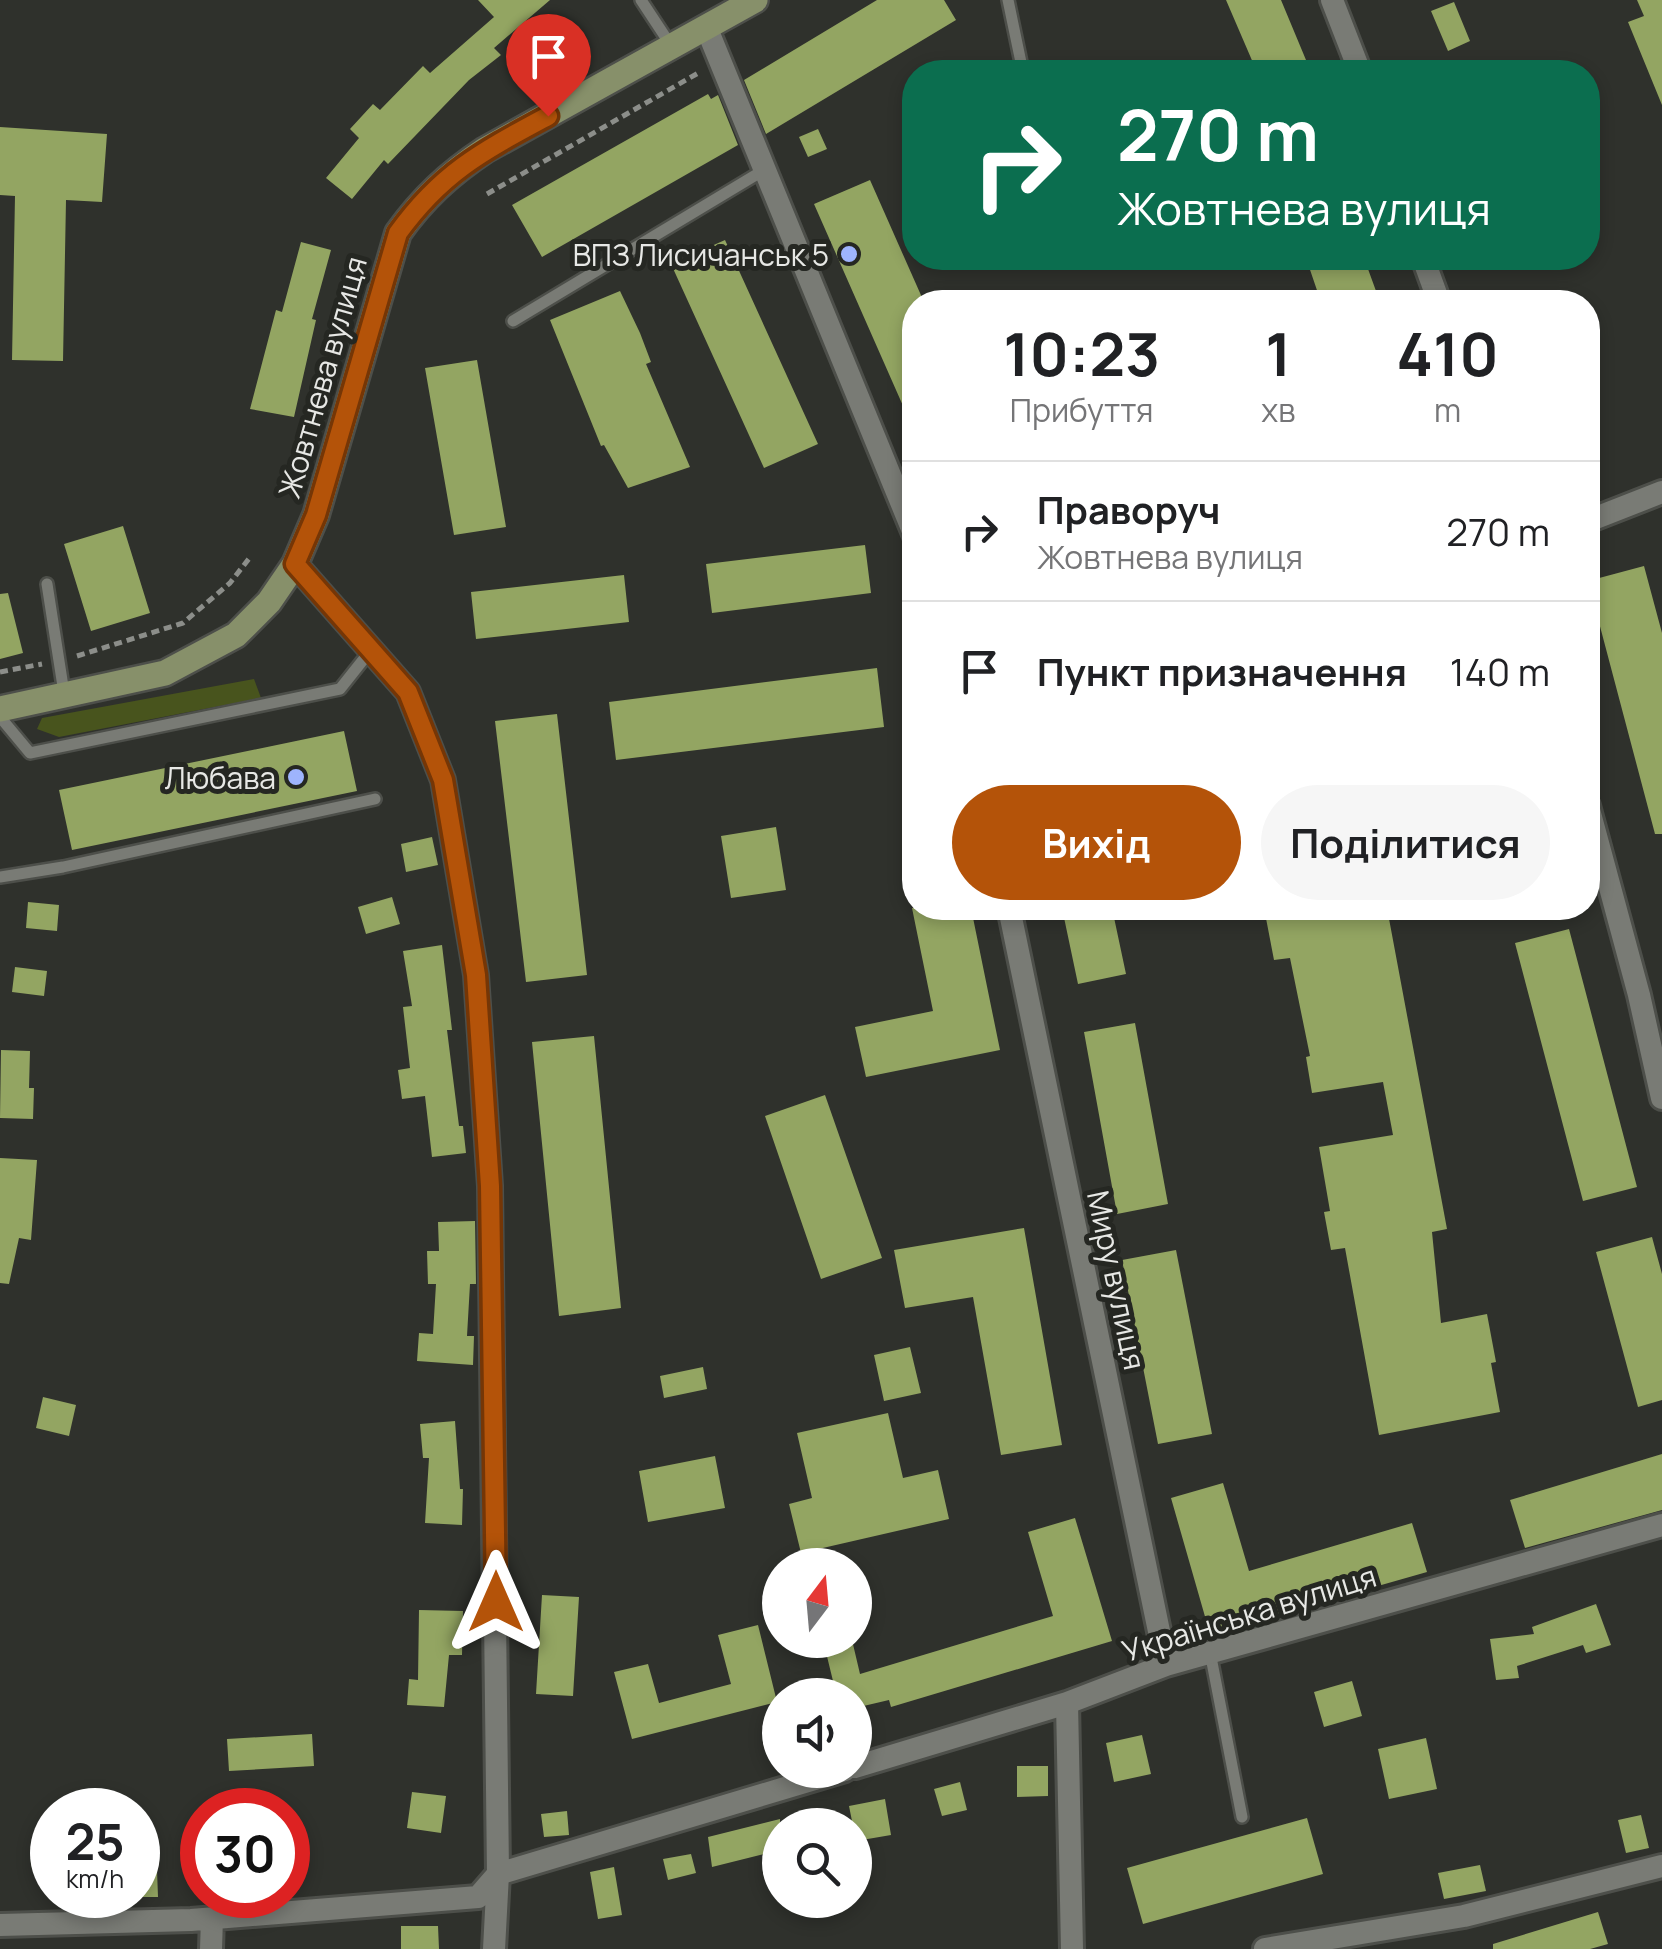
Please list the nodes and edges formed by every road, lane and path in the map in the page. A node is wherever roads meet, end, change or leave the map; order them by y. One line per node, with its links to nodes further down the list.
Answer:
1 (641, 0): 6 (lane)
2 (754, 0): 5 (main road, Жовтнева вулиця)
3 (1008, 0): 8 (lane)
4 (1332, 0): 9 (street)
5 (707, 29): 6 (main road, Жовтнева вулиця); 7 (street)
6 (672, 48): 17 (main road, Жовтнева вулиця)
7 (720, 60): 10 (street); 11 (path)
8 (1020, 60)
9 (1355, 60)
10 (764, 170): 12 (lane); 14 (street)
11 (487, 194)
12 (513, 321)
13 (1662, 492): 15 (street)
14 (902, 504)
15 (1600, 516)
16 (251, 556): 20 (path)
17 (295, 564): 19 (street); 22 (main road, Жовтнева вулиця)
18 (46, 584): 20 (lane)
19 (371, 650): 24 (lane); 40 (street)
20 (59, 660): 21 (path); 22 (lane)
21 (0, 672)
22 (64, 695): 23 (main road, Жовтнева вулиця)
23 (0, 709)
24 (0, 716)
25 (376, 799): 27 (lane)
26 (1600, 850): 30 (street)
27 (0, 877)
28 (1011, 920): 34 (street, Миру вулиця)
29 (1662, 988): 30 (street)
30 (1639, 995): 31 (street)
31 (1662, 1098)
32 (1662, 1524): 33 (street, Українська вулиця)
33 (1210, 1652): 34 (street, Українська вулиця); 38 (lane)
34 (1166, 1665): 35 (street, Українська вулиця)
35 (1067, 1704): 36 (street, Українська вулиця); 46 (street)
36 (872, 1762)
37 (784, 1788): 40 (street)
38 (1242, 1817)
39 (1662, 1866): 47 (street)
40 (498, 1874): 41 (street); 45 (street)
41 (310, 1910)
42 (212, 1918): 43 (street); 44 (street)
43 (0, 1925)
44 (211, 1949)
45 (494, 1949)
46 (1072, 1949)
47 (1265, 1949)

